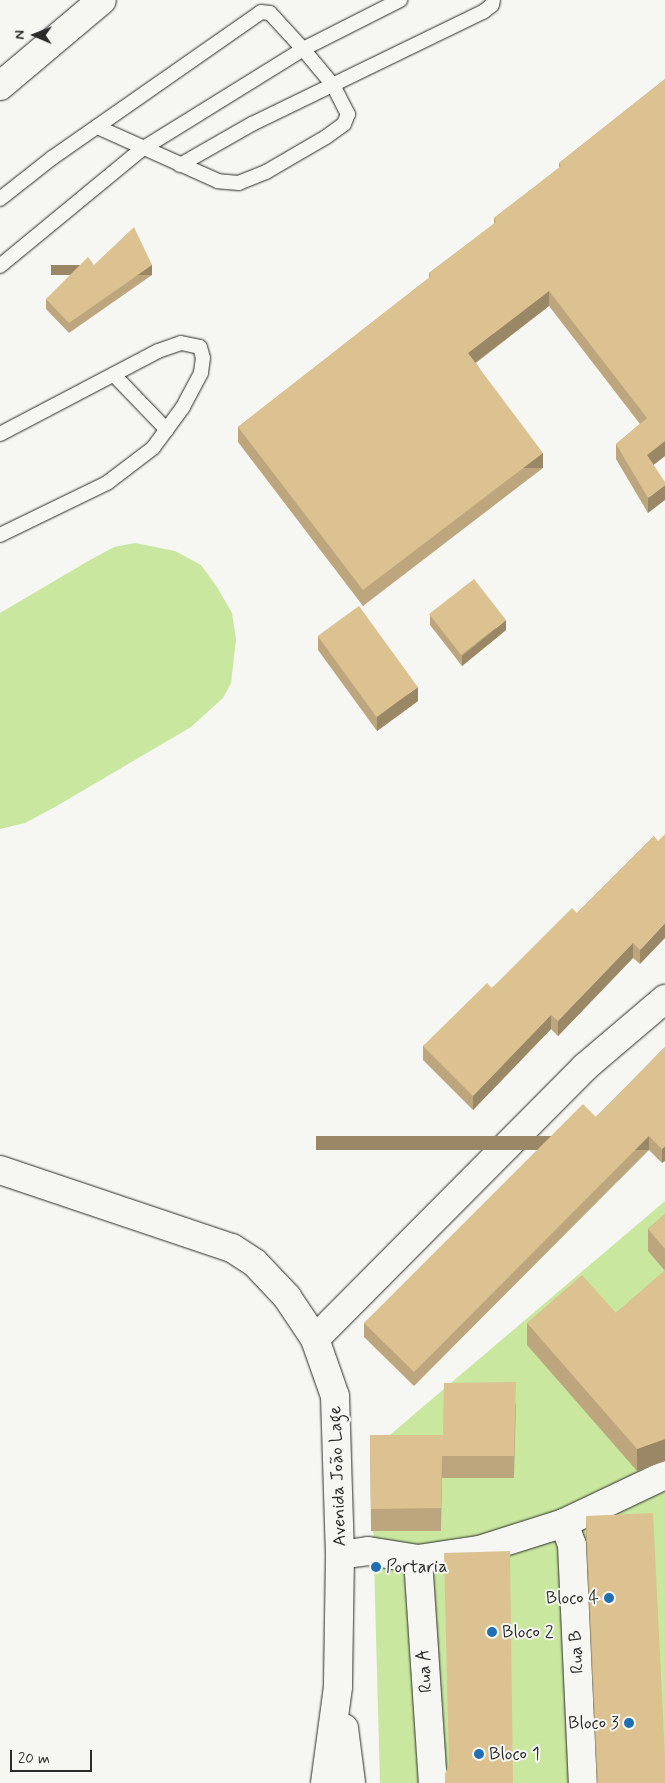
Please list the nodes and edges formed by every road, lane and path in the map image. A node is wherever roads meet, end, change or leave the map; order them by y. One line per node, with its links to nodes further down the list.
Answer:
1 (102, 0): 6 (street)
2 (400, 0): 4 (lane)
3 (493, 0): 5 (lane)
4 (303, 49): 5 (lane); 7 (lane); 8 (lane)
5 (333, 85): 9 (lane); 9 (lane)
6 (0, 86)
7 (97, 127): 8 (lane); 10 (lane)
8 (142, 149): 9 (lane); 11 (lane)
9 (180, 165)
10 (0, 199)
11 (0, 266)
12 (114, 375): 13 (lane); 13 (lane); 14 (lane)
13 (167, 430): 15 (lane)
14 (0, 434)
15 (0, 535)
16 (665, 999): 18 (street)
17 (0, 1170): 18 (street, Avenida João Lage)
18 (314, 1339): 21 (street, Avenida João Lage)
19 (665, 1475): 20 (street)
20 (564, 1523): 22 (street); 27 (street, Rua B)
21 (340, 1555): 22 (street); 23 (street, Avenida João Lage)
22 (418, 1559): 26 (street, Rua A)
23 (338, 1687): 24 (street, Avenida João Lage); 25 (street, Avenida João Lage)
24 (325, 1783)
25 (351, 1783)
26 (433, 1783)
27 (583, 1783)

